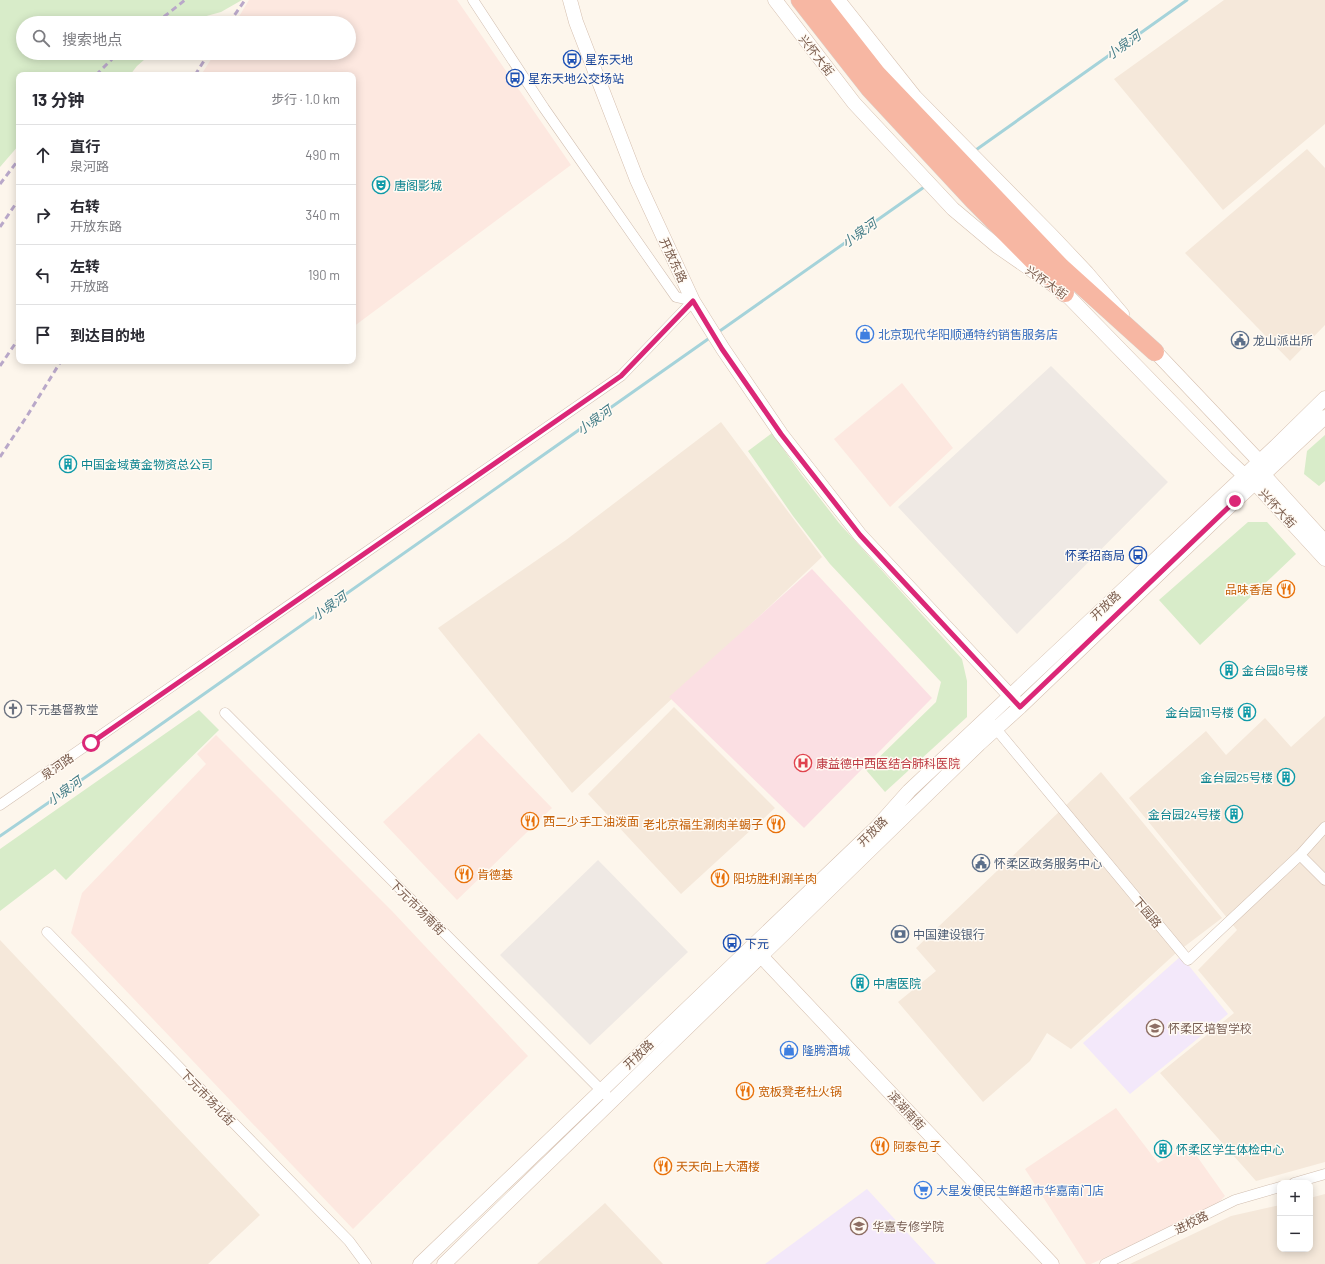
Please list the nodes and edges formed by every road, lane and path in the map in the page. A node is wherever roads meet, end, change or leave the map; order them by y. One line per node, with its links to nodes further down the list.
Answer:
1 (473, 0): 8 (street)
2 (570, 0): 8 (main road, 开放东路)
3 (775, 0): 7 (main road, 兴怀大街)
4 (800, 0): 7 (highway)
5 (819, 0): 9 (highway)
6 (838, 0): 9 (main road, 兴怀大街)
7 (1065, 293): 13 (main road, 兴怀大街)
8 (693, 301): 16 (main road, 开放东路); 21 (street, 泉河路)
9 (1155, 352): 12 (main road, 兴怀大街)
10 (1325, 398): 12 (main road, 开放路)
11 (1325, 417): 13 (main road, 开放路)
12 (1259, 461): 13 (main road, 兴怀大街); 13 (main road, 开放路)
13 (1254, 478): 14 (main road, 兴怀大街); 15 (main road, 兴怀大街); 16 (main road, 开放路); 17 (main road, 开放路)
14 (1325, 542)
15 (1325, 559)
16 (1010, 695): 17 (main road, 开放东路); 19 (main road, 开放路)
17 (1020, 707): 20 (main road, 开放路)
18 (225, 713): 27 (street, 下元市场南街)
19 (986, 717): 20 (street, 下园路); 27 (main road, 开放路)
20 (996, 729): 23 (street, 下园路); 26 (main road, 开放路)
21 (0, 805)
22 (1325, 828): 23 (street, 下园路)
23 (1300, 855): 24 (street)
24 (1325, 880)
25 (47, 932): 32 (street, 下元市场北街)
26 (761, 956): 28 (main road, 开放路); 35 (main road, 滨湖南街)
27 (601, 1090): 28 (street, 下元市场南街); 33 (main road, 开放路)
28 (612, 1100): 34 (main road, 开放路)
29 (1325, 1174): 30 (street)
30 (1304, 1180)
31 (1277, 1188): 36 (street, 进校路)
32 (366, 1264)
33 (420, 1264)
34 (444, 1264)
35 (1052, 1264)
36 (1105, 1264)

